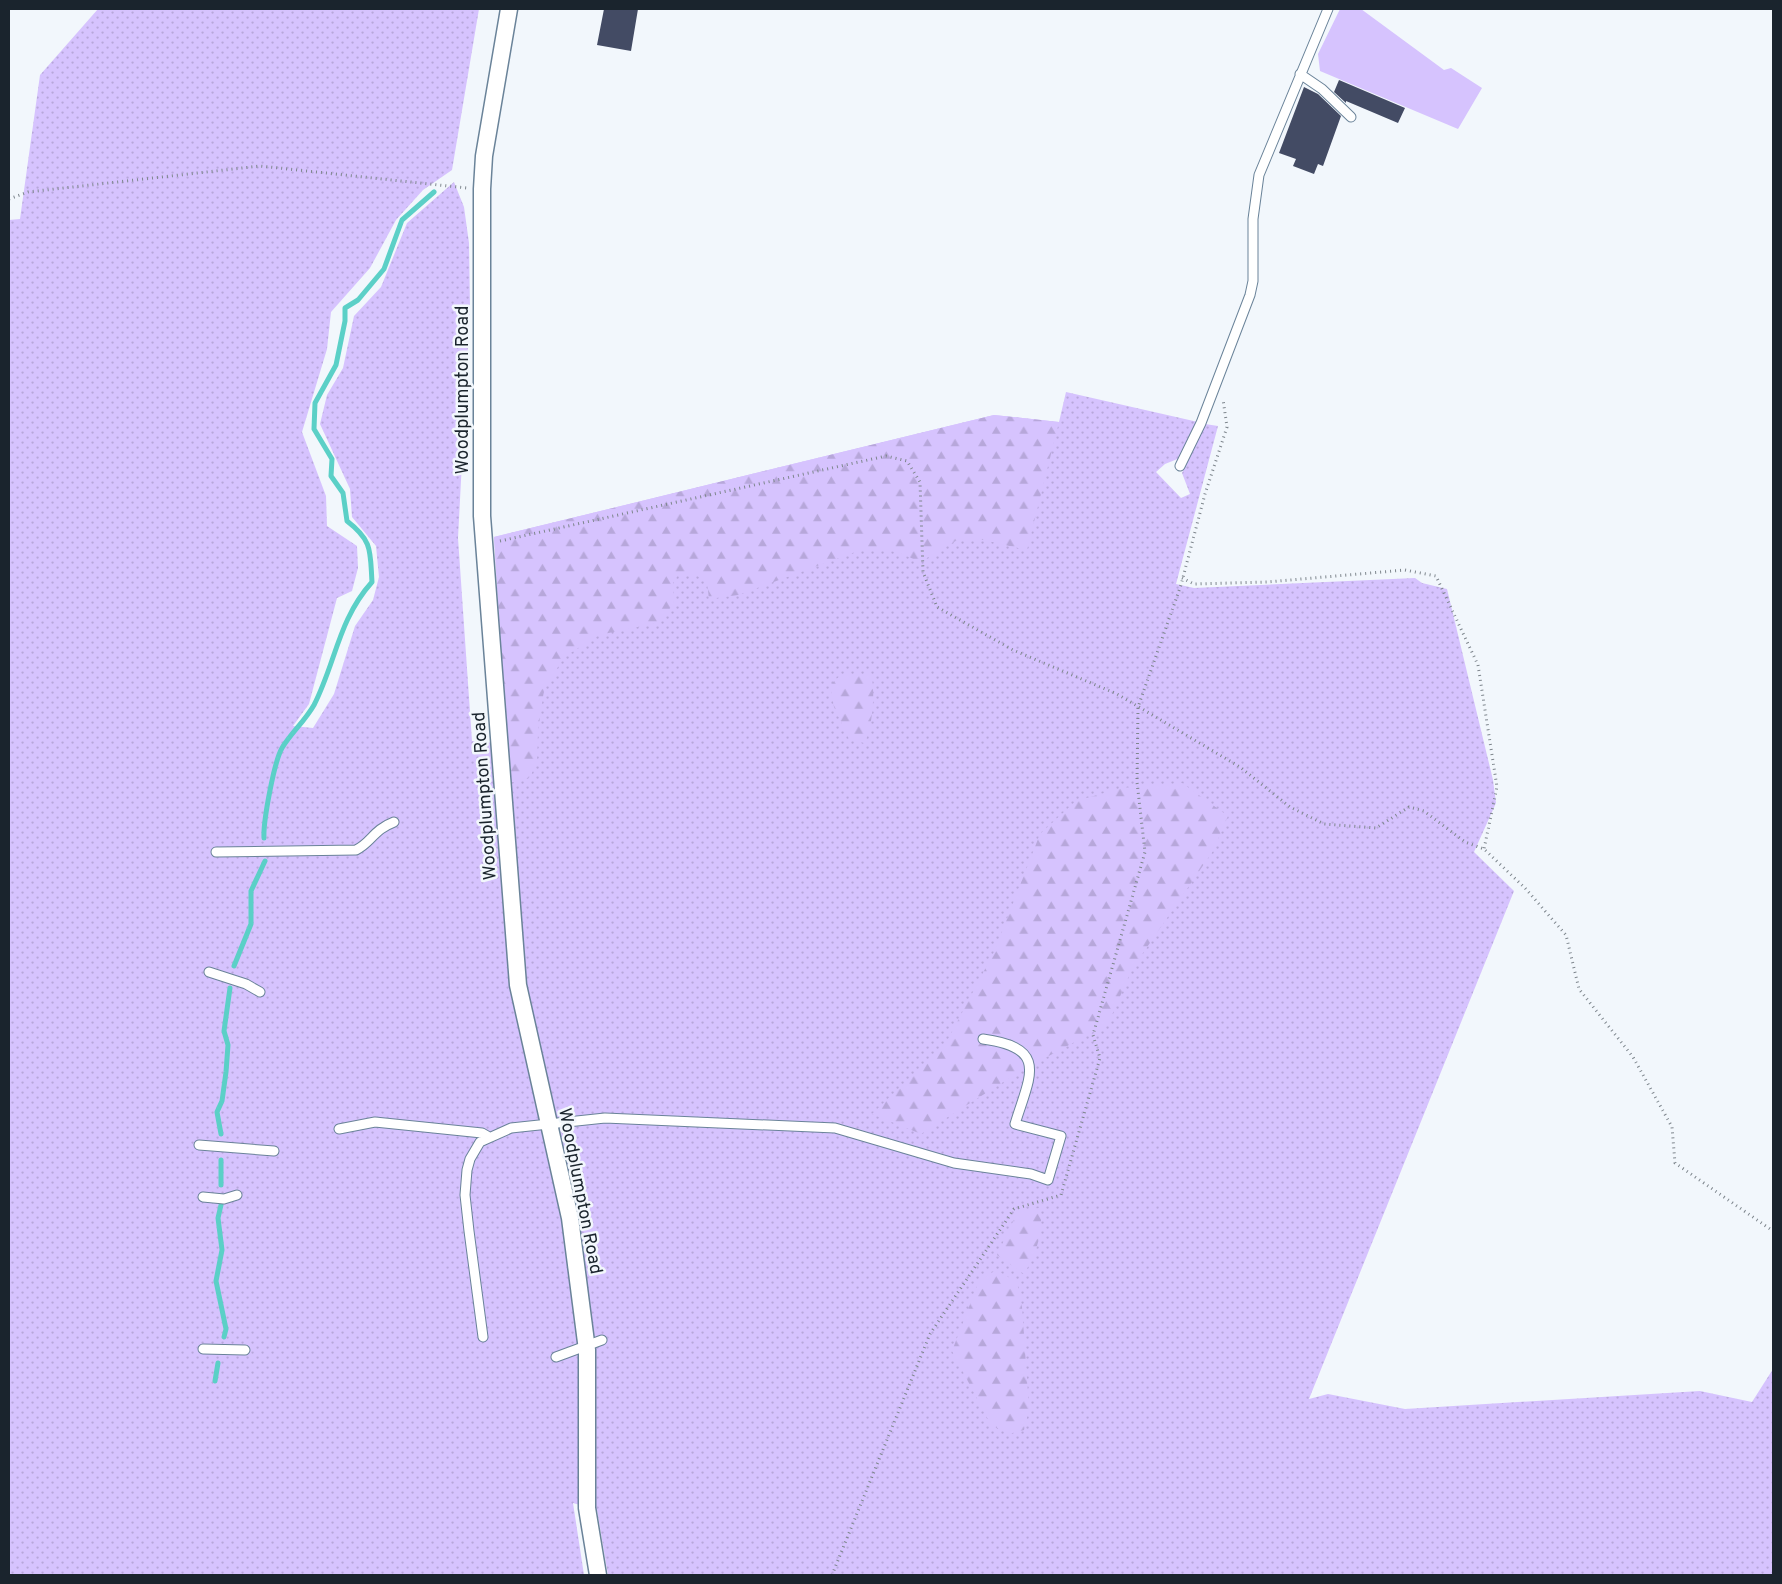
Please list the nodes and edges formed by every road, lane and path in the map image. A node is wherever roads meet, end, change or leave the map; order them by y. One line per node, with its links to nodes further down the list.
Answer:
1 (509, 9): 5 (street, Woodplumpton Road)
2 (1328, 9): 3 (lane)
3 (1300, 74): 4 (lane); 7 (lane)
4 (1351, 117)
5 (482, 189): 6 (path); 9 (street, Woodplumpton Road)
6 (9, 199)
7 (1220, 375): 8 (lane); 10 (path)
8 (1180, 466)
9 (484, 545): 11 (path); 18 (street, Woodplumpton Road)
10 (1182, 578): 11 (path); 13 (path)
11 (1138, 707): 13 (path); 32 (path)
12 (394, 822): 14 (lane)
13 (1484, 849): 25 (path)
14 (216, 852)
15 (208, 972): 16 (lane)
16 (260, 992)
17 (983, 1039): 18 (lane)
18 (549, 1125): 20 (lane); 27 (street, Woodplumpton Road)
19 (339, 1129): 20 (lane)
20 (489, 1136): 26 (lane)
21 (199, 1145): 22 (lane)
22 (274, 1151)
23 (237, 1195): 24 (lane)
24 (203, 1197)
25 (1773, 1232)
26 (483, 1337)
27 (594, 1343): 30 (lane); 31 (street, Woodplumpton Road)
28 (203, 1349): 29 (lane)
29 (245, 1350)
30 (556, 1357)
31 (598, 1575)
32 (832, 1575)

